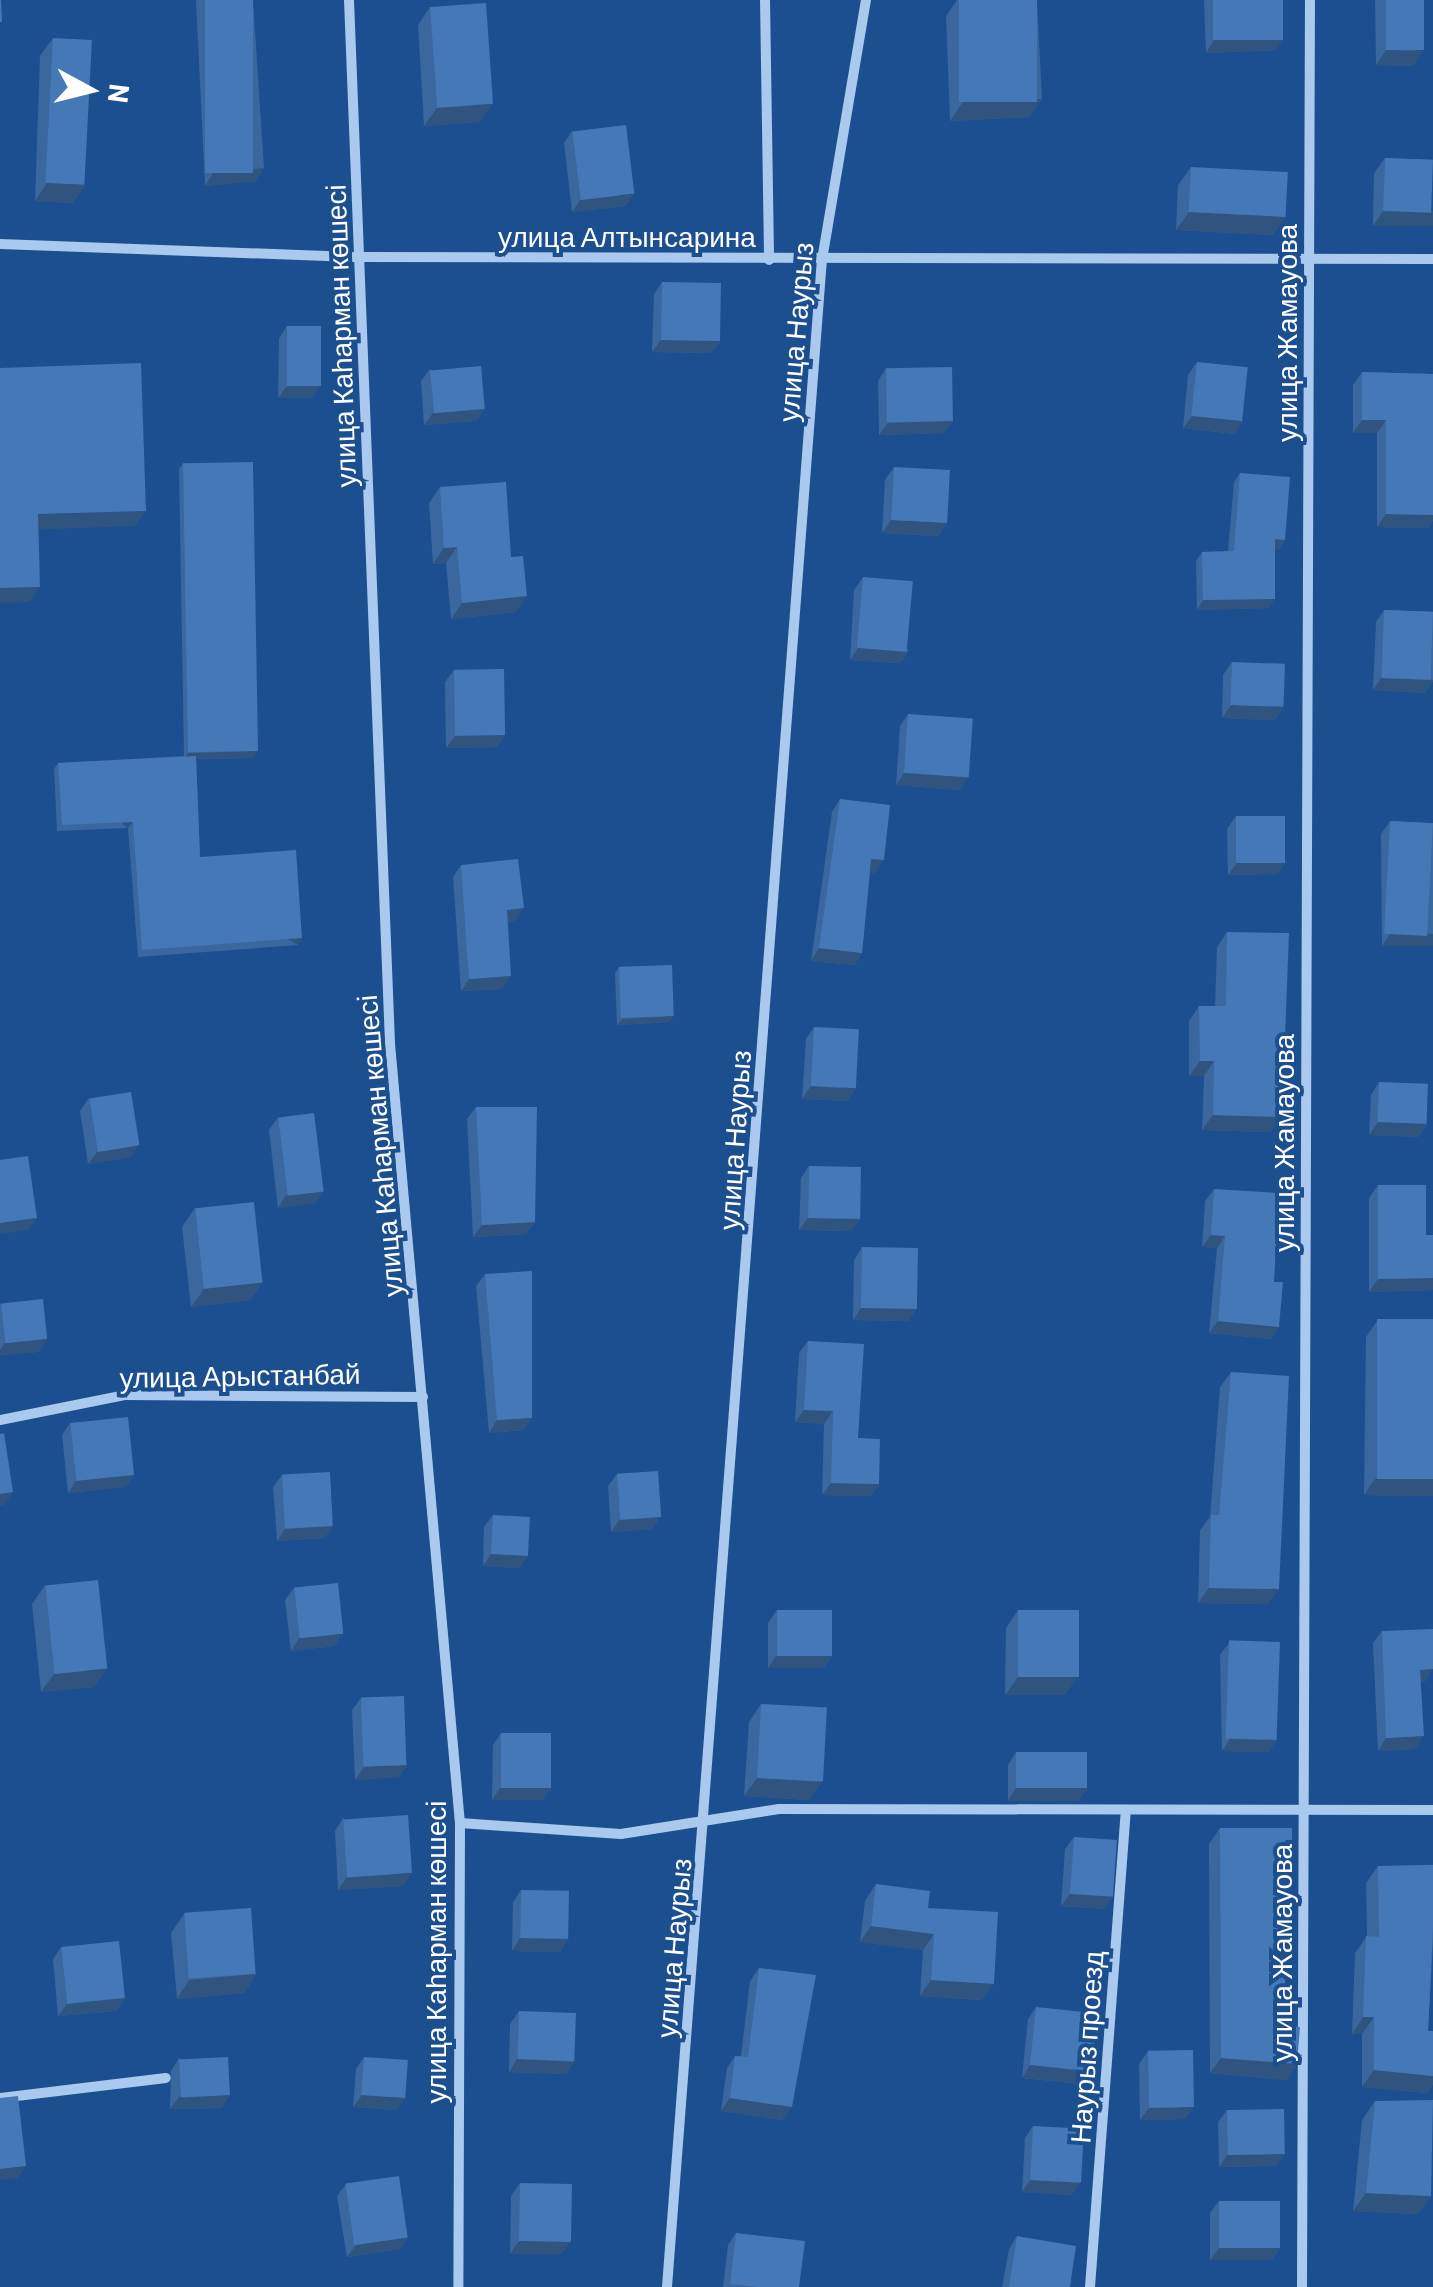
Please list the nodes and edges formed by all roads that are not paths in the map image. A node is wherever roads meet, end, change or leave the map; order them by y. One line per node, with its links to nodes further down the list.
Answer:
1 (349, 0): 6 (street, улица Каһарман көшесі)
2 (765, 0): 9 (street)
3 (866, 0): 10 (street, улица Наурыз)
4 (1310, 0): 7 (street, улица Жамауова)
5 (0, 244): 6 (street, улица Алтынсарина)
6 (359, 257): 9 (street, улица Алтынсарина); 11 (street, улица Каһарман көшесі)
7 (1308, 258): 8 (street, улица Алтынсарина); 10 (street, улица Алтынсарина); 13 (street, улица Жамауова)
8 (1433, 259)
9 (768, 260): 10 (street, улица Алтынсарина)
10 (822, 260): 16 (street, улица Наурыз)
11 (423, 1397): 12 (street, улица Арыстанбай); 17 (street, улица Каһарман көшесі)
12 (0, 1420)
13 (1304, 1808): 14 (street); 15 (street); 23 (street, улица Жамауова)
14 (1433, 1810)
15 (1126, 1811): 16 (street); 22 (street, Наурыз проезд)
16 (706, 1820): 17 (street); 21 (street, улица Наурыз)
17 (460, 1823): 20 (street, улица Каһарман көшесі)
18 (166, 2078): 19 (street)
19 (0, 2098)
20 (458, 2287)
21 (668, 2287)
22 (1090, 2287)
23 (1302, 2287)

